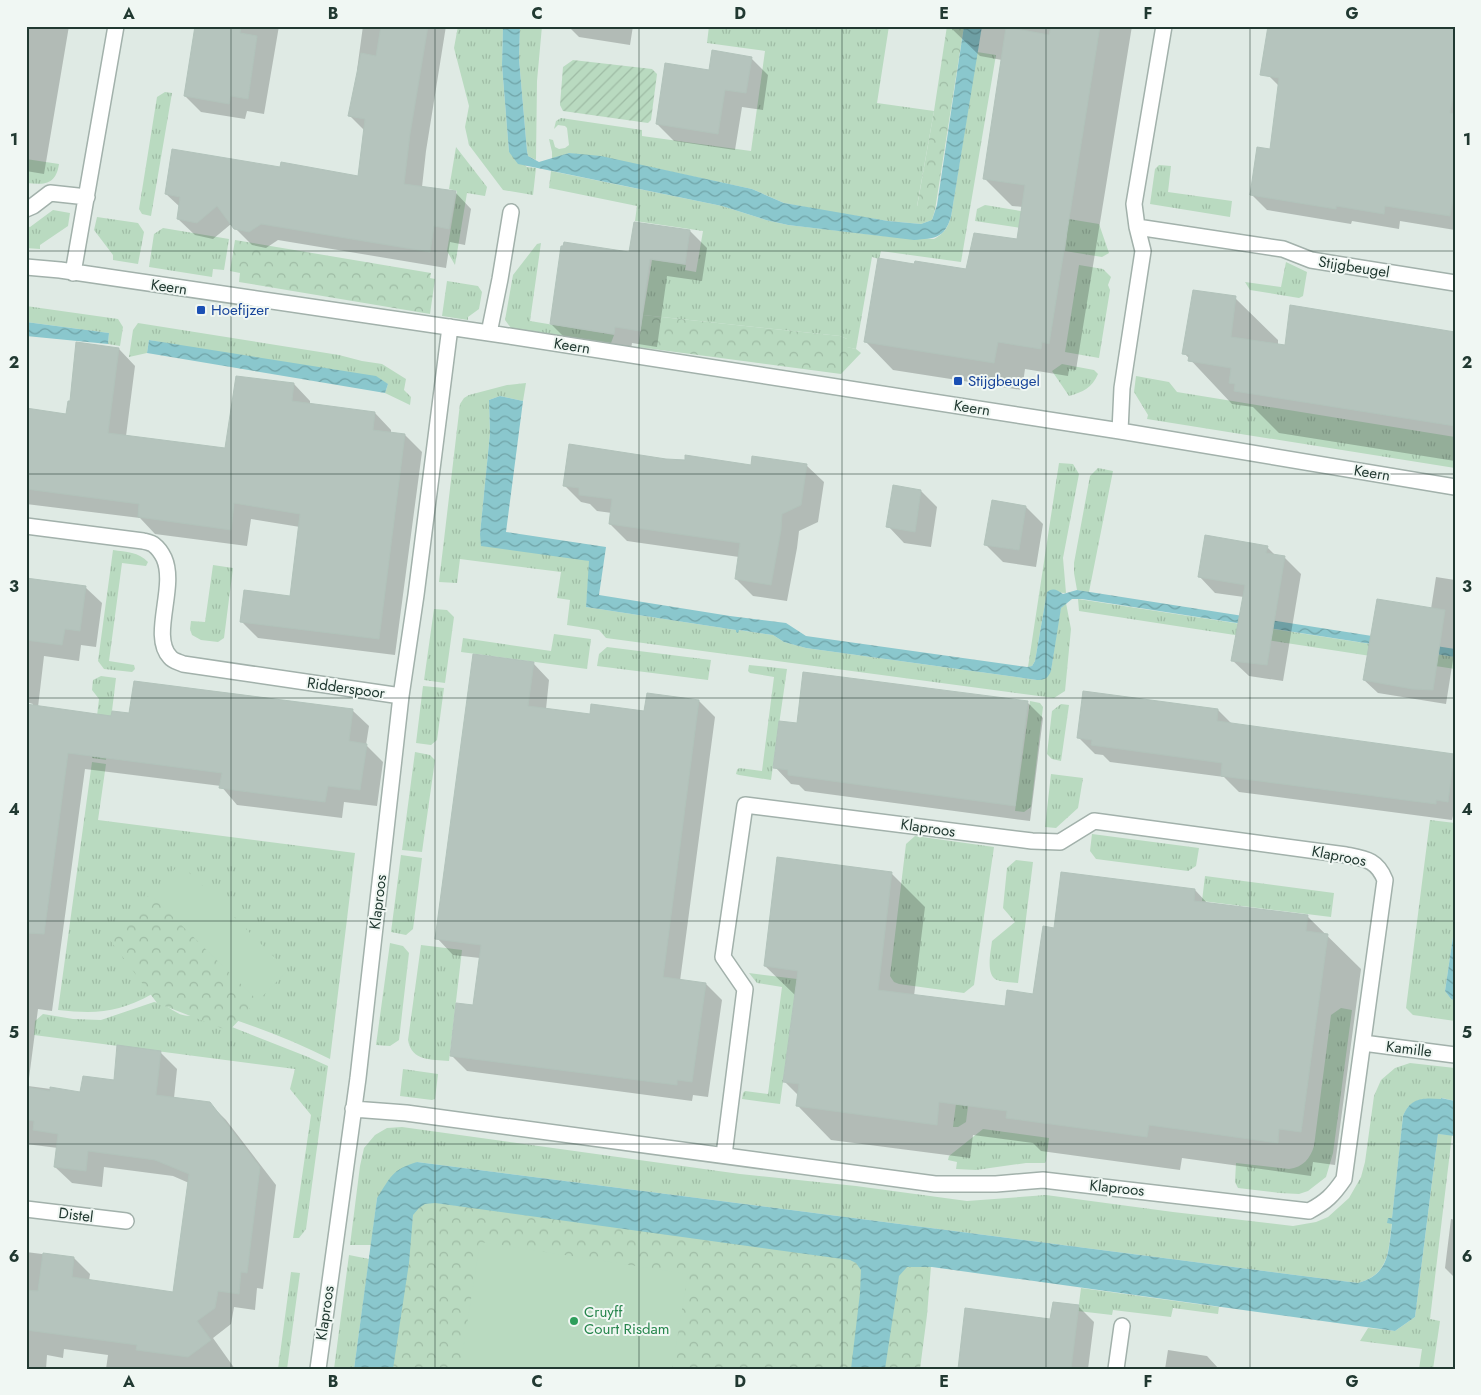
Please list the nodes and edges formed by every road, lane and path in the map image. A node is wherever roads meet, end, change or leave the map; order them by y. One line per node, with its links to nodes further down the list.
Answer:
1 (116, 26): 3 (street)
2 (1164, 26): 6 (street)
3 (87, 197): 4 (street); 8 (street)
4 (26, 209)
5 (510, 212): 11 (street)
6 (1137, 227): 9 (street, Stijgbeugel); 12 (street)
7 (26, 267): 8 (street, Keern)
8 (72, 273): 10 (street, Keern)
9 (1455, 283)
10 (450, 327): 11 (street, Keern); 15 (street, Ridderspoor)
11 (489, 333): 12 (street, Keern)
12 (1120, 431): 13 (street, Keern)
13 (1455, 487)
14 (26, 526): 15 (street, Ridderspoor)
15 (401, 696): 18 (street, Klaproos)
16 (1363, 1043): 17 (street, Kamille); 19 (street, Klaproos); 19 (street, Klaproos)
17 (1455, 1055)
18 (353, 1109): 19 (street, Klaproos); 23 (street, Klaproos)
19 (724, 1155)
20 (26, 1208): 21 (street, Distel)
21 (126, 1221)
22 (1122, 1326): 24 (street)
23 (318, 1369)
24 (1116, 1369)

